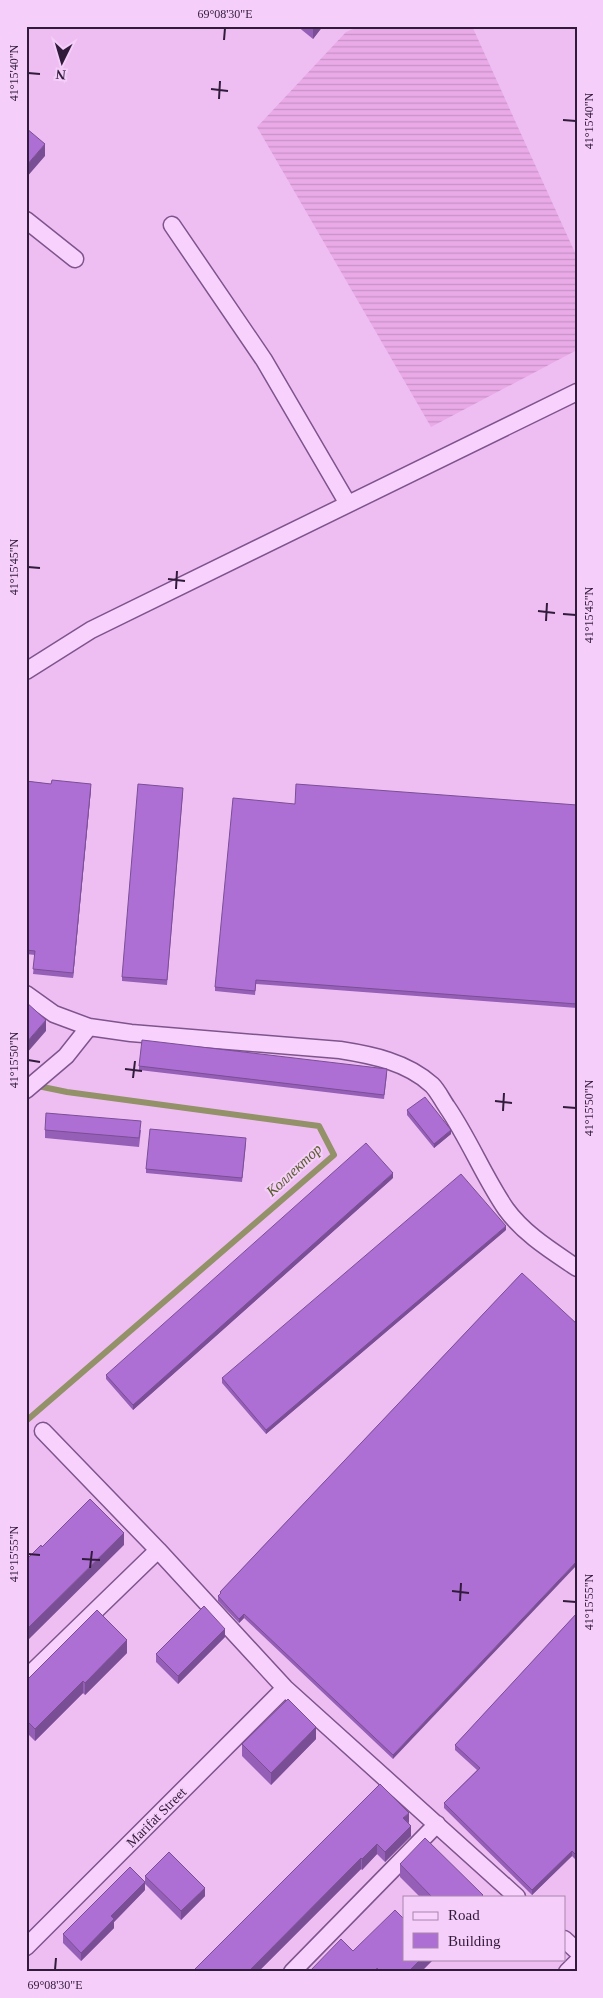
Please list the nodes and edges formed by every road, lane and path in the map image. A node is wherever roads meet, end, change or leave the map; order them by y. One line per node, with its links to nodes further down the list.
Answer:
1 (26, 220): 3 (street)
2 (172, 225): 5 (street)
3 (74, 259)
4 (577, 392): 5 (street)
5 (348, 504): 6 (street)
6 (26, 671)
7 (26, 994): 8 (street)
8 (89, 1027): 9 (street); 10 (street)
9 (26, 1090)
10 (577, 1268)
11 (42, 1432): 12 (street)
12 (158, 1550): 13 (street); 14 (street)
13 (26, 1678)
14 (285, 1688): 15 (street); 18 (street, Marifat Street)
15 (437, 1824): 16 (street); 21 (street)
16 (516, 1896)
17 (566, 1941): 19 (street)
18 (26, 1947)
19 (577, 1951)
20 (577, 1962): 22 (street)
21 (292, 1972)
22 (567, 1972)

